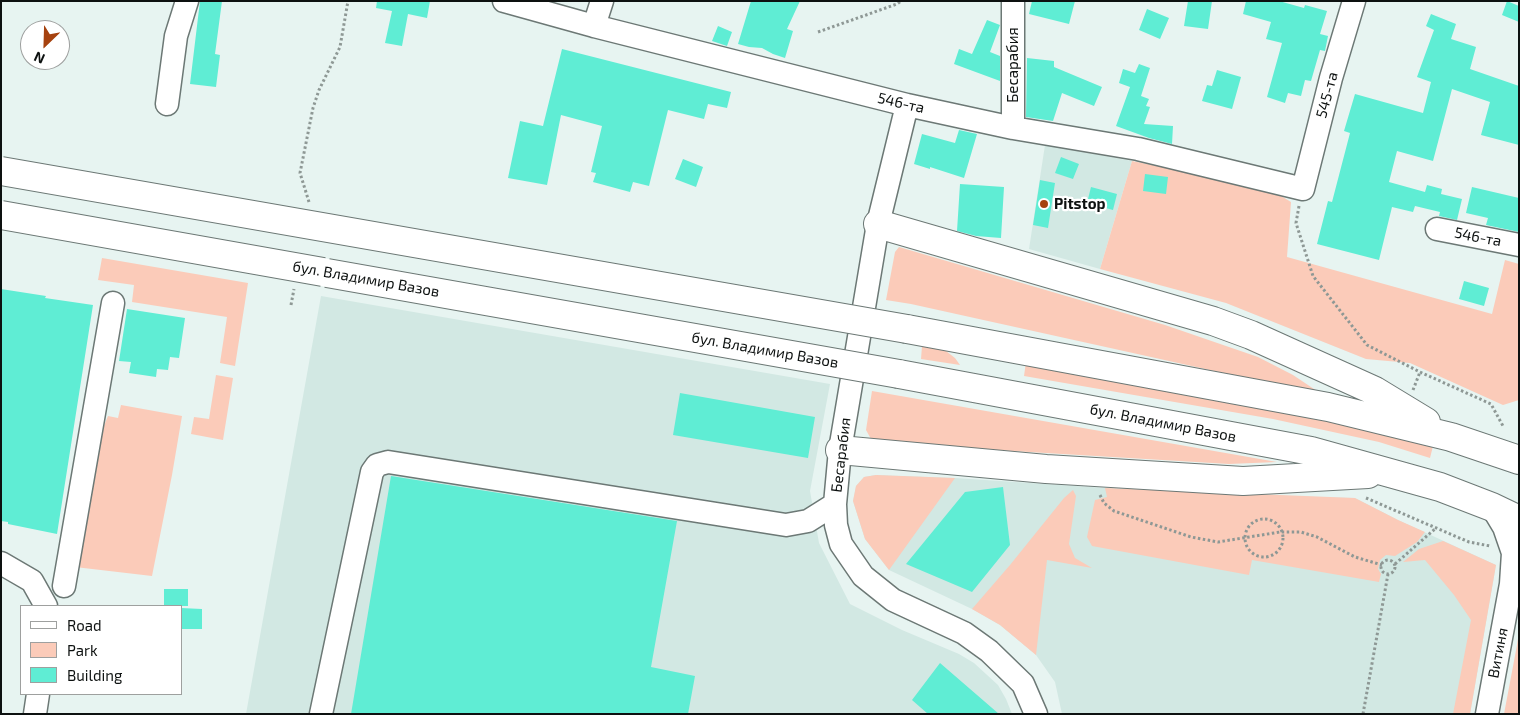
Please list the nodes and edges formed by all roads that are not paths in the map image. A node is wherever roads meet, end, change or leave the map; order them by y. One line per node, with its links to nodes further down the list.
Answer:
1 (188, 1): 7 (street)
2 (504, 1): 6 (street, 546-та)
3 (602, 1): 6 (street)
4 (1013, 1): 9 (street, Бесарабия)
5 (1354, 1): 11 (street, 545-та)
6 (594, 26): 8 (street, 546-та)
7 (167, 104)
8 (906, 105): 9 (street, 546-та); 13 (street, Бесарабия)
9 (1013, 128): 11 (street, 546-та)
10 (1, 171): 17 (main road, bridge)
11 (1303, 188)
12 (1, 216): 20 (main road, бул. Владимир Вазов, bridge)
13 (878, 224): 17 (main road); 18 (street, Бесарабия)
14 (1437, 229): 15 (street, 546-та)
15 (1519, 245)
16 (113, 303): 25 (street)
17 (1450, 437): 19 (main road)
18 (840, 450): 20 (main road); 21 (street, Бесарабия)
19 (1518, 458)
20 (1390, 473): 22 (main road, бул. Владимир Вазов)
21 (835, 504): 29 (street); 30 (street, Бесарабия)
22 (1492, 507): 23 (main road, бул. Владимир Вазов); 31 (street, Витиня)
23 (1519, 520)
24 (1, 563): 26 (street)
25 (64, 586)
26 (45, 605)
27 (38, 695): 28 (street)
28 (35, 714)
29 (321, 714)
30 (1036, 714)
31 (1487, 714)

